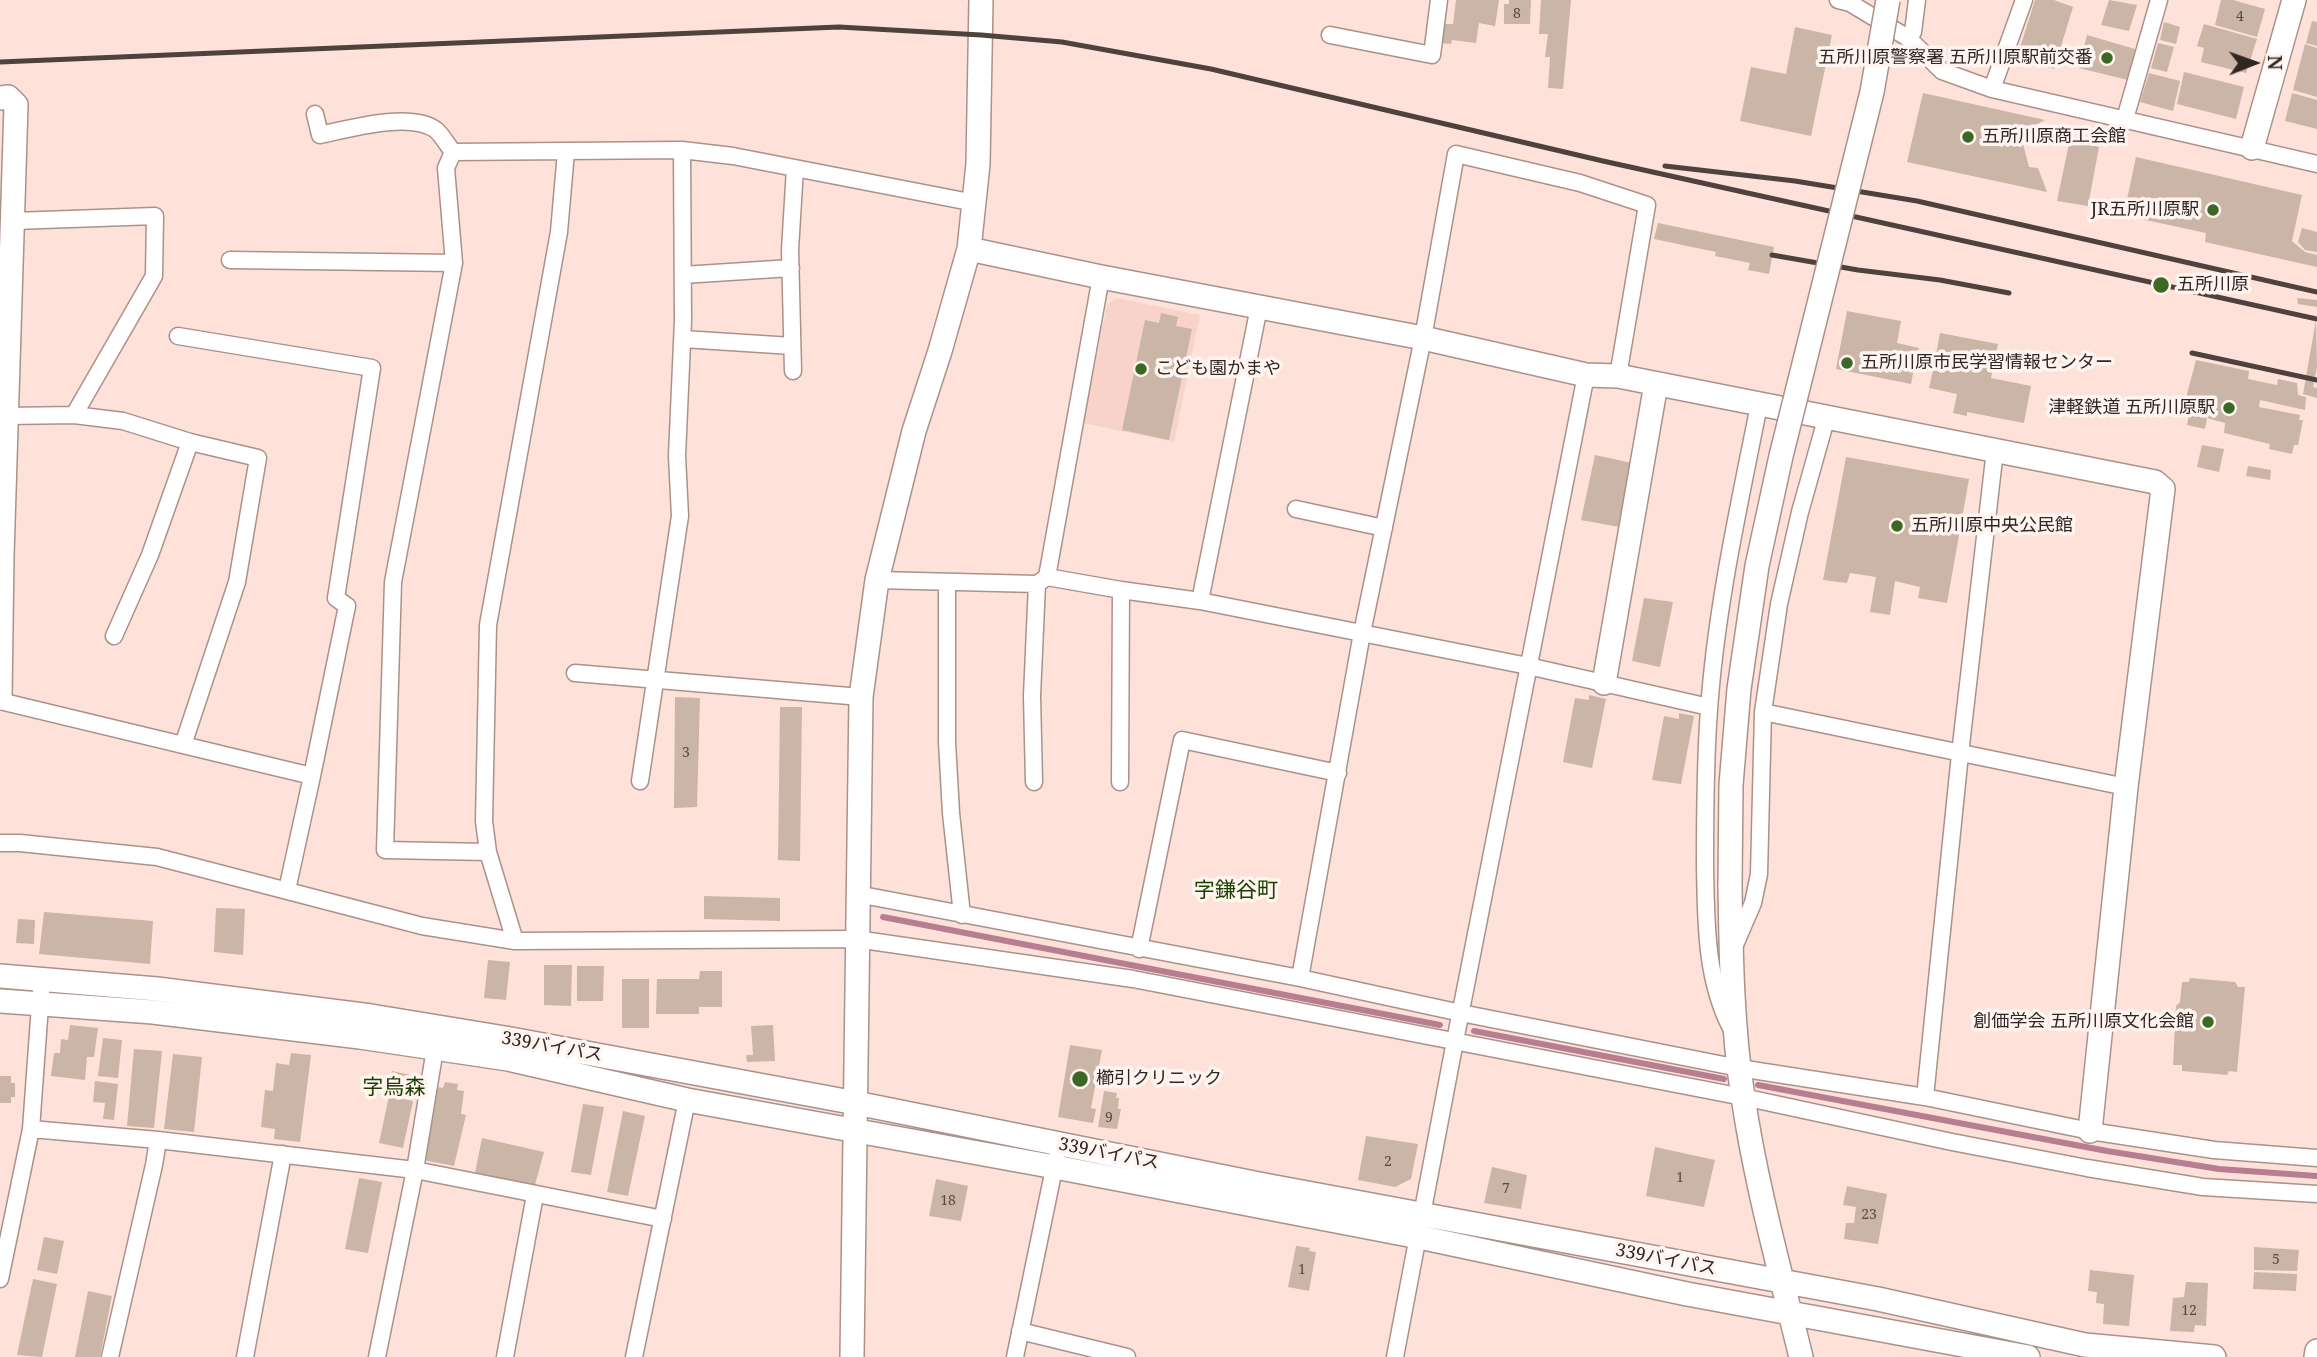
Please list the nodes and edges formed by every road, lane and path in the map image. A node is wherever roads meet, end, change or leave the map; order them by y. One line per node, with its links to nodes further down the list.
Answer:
1 (981, 0): 21 (street)
2 (1439, 0): 9 (street)
3 (1838, 0): 10 (street)
4 (1888, 0): 78 (street, bridge)
5 (1917, 0): 10 (street)
6 (2024, 0): 11 (street)
7 (2160, 0): 14 (street)
8 (2294, 0): 15 (street)
9 (1330, 35)
10 (1908, 38): 11 (street)
11 (1992, 89): 14 (street)
12 (0, 98): 22 (street)
13 (315, 114): 17 (street)
14 (2125, 119): 15 (street)
15 (2252, 148): 19 (street)
16 (682, 150): 18 (street); 20 (street); 27 (street)
17 (453, 152): 18 (street); 25 (street)
18 (566, 152): 71 (street)
19 (2317, 164)
20 (795, 168): 21 (street); 26 (street)
21 (975, 203): 23 (street)
22 (14, 221): 39 (street); 40 (street)
23 (969, 249): 28 (street); 47 (street)
24 (230, 260): 25 (street)
25 (454, 262): 71 (street)
26 (791, 268): 27 (street); 33 (street)
27 (683, 275): 32 (street)
28 (1101, 277): 29 (street); 48 (street)
29 (1259, 307): 31 (street); 51 (street)
30 (178, 336): 65 (street)
31 (1423, 338): 35 (street); 36 (street); 45 (street)
32 (683, 339): 33 (street); 56 (street)
33 (792, 346): 34 (street)
34 (793, 371)
35 (1586, 375): 36 (street); 54 (street)
36 (1618, 376): 37 (street)
37 (1656, 384): 38 (street); 57 (street)
38 (1759, 405): 41 (street); 60 (street)
39 (74, 415): 40 (street); 42 (street)
40 (6, 416): 46 (street)
41 (1827, 416): 43 (street); 61 (street)
42 (190, 442): 53 (street); 62 (street)
43 (1995, 450): 63 (street); 69 (street)
44 (1296, 509): 45 (street)
45 (1384, 528): 52 (street)
46 (1, 556): 59 (street)
47 (877, 580): 49 (street); 58 (street)
48 (1042, 580): 49 (street); 50 (street); 67 (street)
49 (947, 582): 74 (street)
50 (1121, 590): 51 (street); 68 (street)
51 (1199, 601): 52 (street)
52 (1362, 634): 54 (street); 64 (street)
53 (114, 636)
54 (1528, 666): 57 (street); 84 (street)
55 (575, 673): 56 (street)
56 (656, 679): 58 (street); 66 (street)
57 (1604, 683): 60 (street)
58 (861, 697): 73 (street)
59 (0, 700): 62 (street)
60 (1709, 707): 85 (street)
61 (1763, 712): 63 (street); 78 (street)
62 (183, 745): 65 (street)
63 (1960, 754): 69 (street); 90 (street)
64 (1338, 773): 77 (street); 81 (street)
65 (313, 776): 72 (street)
66 (640, 781)
67 (1034, 782)
68 (1120, 782)
69 (2126, 787): 95 (street)
70 (0, 842): 72 (street)
71 (488, 852): 76 (street)
72 (287, 890): 76 (street)
73 (857, 894): 74 (street); 75 (street)
74 (961, 915): 77 (street)
75 (856, 939): 76 (street); 86 (street); 92 (street)
76 (515, 941)
77 (1139, 948): 81 (street)
78 (1732, 952): 85 (street)
79 (0, 976): 80 (street, 339バイパス)
80 (42, 978): 83 (street); 92 (street, 339バイパス)
81 (1300, 978): 84 (street)
82 (0, 1001): 83 (street)
83 (39, 1004): 87 (street); 93 (street)
84 (1461, 1013): 86 (street); 88 (street)
85 (1736, 1039): 88 (street)
86 (1455, 1041): 89 (street); 105 (street)
87 (435, 1049): 91 (street); 101 (street)
88 (1740, 1068): 89 (street); 90 (street)
89 (1742, 1097): 102 (street); 107 (street)
90 (1925, 1097): 95 (street)
91 (687, 1100): 94 (street); 104 (street)
92 (856, 1103): 94 (street); 97 (street, 339バイパス)
93 (31, 1129): 96 (street); 106 (street)
94 (856, 1130): 100 (street); 116 (street)
95 (2090, 1131): 99 (street)
96 (158, 1140): 98 (street); 111 (street)
97 (1059, 1143): 100 (street); 105 (street, 339バイパス)
98 (283, 1154): 101 (street); 112 (street)
99 (2317, 1158)
100 (1055, 1167): 105 (street); 109 (street)
101 (415, 1170): 103 (street); 113 (street)
102 (2317, 1194)
103 (535, 1195): 104 (street); 114 (street)
104 (663, 1219): 115 (street)
105 (1421, 1226): 107 (street, 339バイパス); 108 (street); 119 (street)
106 (0, 1279)
107 (1783, 1283): 108 (street); 122 (street, 339バイパス)
108 (1790, 1312): 120 (street); 121 (street)
109 (1020, 1331): 117 (street); 118 (street)
110 (2317, 1351): 123 (street)
111 (110, 1357)
112 (245, 1357)
113 (377, 1357)
114 (505, 1357)
115 (634, 1357)
116 (852, 1357)
117 (1015, 1357)
118 (1127, 1357)
119 (1395, 1357)
120 (1801, 1357)
121 (2028, 1357)
122 (2214, 1357)
123 (2316, 1357)

